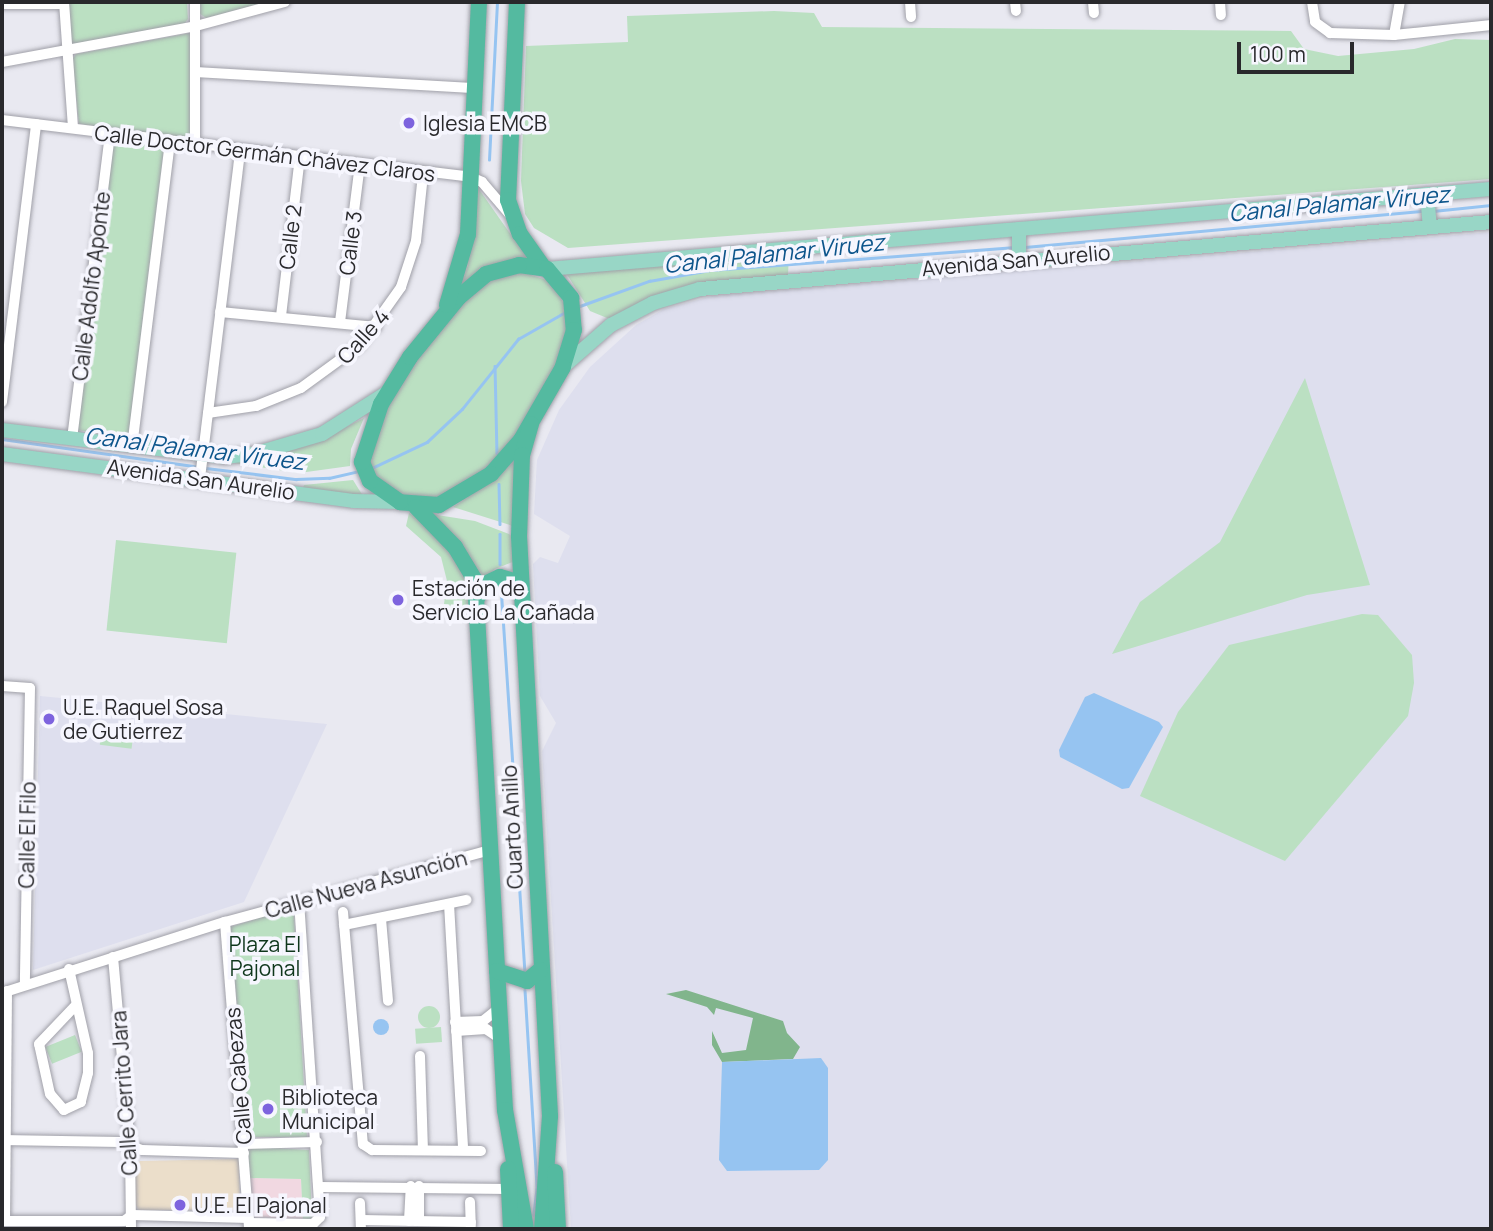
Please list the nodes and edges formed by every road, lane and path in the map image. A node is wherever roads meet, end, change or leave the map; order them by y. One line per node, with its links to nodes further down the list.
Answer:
1 (195, 2): 14 (street)
2 (283, 2): 14 (street)
3 (479, 2): 19 (highway)
4 (517, 2): 33 (highway)
5 (910, 2): 12 (street)
6 (1220, 2): 11 (street)
7 (1312, 2): 15 (street)
8 (1400, 2): 15 (street)
9 (64, 3): 10 (street); 16 (street)
10 (2, 4)
11 (1221, 15)
12 (911, 17)
13 (1491, 25): 15 (street)
14 (196, 26): 16 (street); 18 (street)
15 (1394, 35)
16 (68, 52): 17 (street); 22 (street)
17 (2, 62)
18 (196, 72): 19 (street); 25 (street)
19 (476, 88): 30 (highway)
20 (2, 120): 21 (street, Calle Doctor Germán Chávez Claros)
21 (36, 124): 22 (street, Calle Doctor Germán Chávez Claros); 46 (street)
22 (73, 128): 23 (street, Calle Doctor Germán Chávez Claros)
23 (110, 133): 24 (street, Calle Doctor Germán Chávez Claros); 50 (street, Calle Adolfo Aponte)
24 (170, 143): 25 (street, Calle Doctor Germán Chávez Claros); 51 (street)
25 (195, 144): 26 (street, Calle Doctor Germán Chávez Claros)
26 (240, 150): 27 (street, Calle Doctor Germán Chávez Claros); 39 (street)
27 (299, 162): 28 (street, Calle Doctor Germán Chávez Claros); 41 (street, Calle 2)
28 (360, 169): 29 (street, Calle Doctor Germán Chávez Claros); 42 (street, Calle 3)
29 (423, 174): 30 (street, Calle Doctor Germán Chávez Claros); 43 (street, Calle 4)
30 (471, 177): 33 (street); 40 (highway)
31 (1491, 189): 32 (main road, Avenida San Aurelio)
32 (1427, 198): 35 (main road); 36 (main road, Avenida San Aurelio)
33 (511, 216): 38 (highway)
34 (1491, 222): 35 (main road, Avenida San Aurelio)
35 (1429, 223): 37 (main road, Avenida San Aurelio)
36 (1019, 234): 37 (main road); 38 (main road, Avenida San Aurelio)
37 (1019, 257): 44 (main road, Avenida San Aurelio)
38 (545, 268): 40 (highway); 44 (highway)
39 (220, 312): 41 (street); 47 (street)
40 (444, 314): 45 (highway)
41 (281, 316): 42 (street)
42 (340, 322): 43 (street)
43 (376, 327): 47 (street, Calle 4)
44 (563, 367): 48 (highway)
45 (387, 392): 53 (main road, Avenida San Aurelio); 54 (highway)
46 (2, 402)
47 (208, 413): 53 (street)
48 (531, 424): 55 (highway); 56 (highway, Cuarto Anillo)
49 (2, 430): 50 (main road, Avenida San Aurelio)
50 (72, 439): 51 (main road, Avenida San Aurelio)
51 (132, 447): 53 (main road, Avenida San Aurelio)
52 (2, 454): 53 (main road, Avenida San Aurelio)
53 (202, 467): 54 (main road, Avenida San Aurelio)
54 (400, 502): 55 (highway)
55 (416, 507): 57 (highway, Cuarto Anillo)
56 (521, 593): 57 (highway); 69 (highway, Cuarto Anillo)
57 (477, 598): 59 (highway, Cuarto Anillo)
58 (2, 685): 71 (street, Calle El Filo)
59 (490, 850): 61 (street, Calle Nueva Asunción); 70 (highway, Cuarto Anillo)
60 (466, 900): 62 (street)
61 (299, 902): 65 (street, Calle Nueva Asunción); 82 (street)
62 (449, 904): 64 (street); 76 (street)
63 (343, 912): 66 (street)
64 (381, 919): 66 (street); 73 (street)
65 (225, 922): 67 (street, Calle Nueva Asunción); 84 (street, Calle Cabezas)
66 (344, 925): 85 (street)
67 (113, 957): 68 (street, Calle Nueva Asunción); 83 (street, Calle Cerrito Jara)
68 (69, 969): 71 (street, Calle Nueva Asunción); 74 (street)
69 (540, 970): 70 (highway); 80 (highway, Cuarto Anillo)
70 (497, 971): 75 (highway, Cuarto Anillo)
71 (24, 983): 72 (street, Calle Nueva Asunción)
72 (4, 992): 81 (street)
73 (388, 1001)
74 (76, 1005): 74 (street)
75 (499, 1008): 76 (street); 77 (highway, Cuarto Anillo)
76 (456, 1027): 77 (street); 86 (street)
77 (501, 1040): 79 (highway, Cuarto Anillo)
78 (420, 1056): 85 (street)
79 (505, 1110): 90 (highway); 102 (highway, Cuarto Anillo)
80 (551, 1116): 103 (highway, Cuarto Anillo); 104 (highway)
81 (3, 1140): 83 (street); 94 (street)
82 (317, 1142): 84 (street); 89 (street)
83 (130, 1147): 84 (street); 93 (street, Calle Cerrito Jara)
84 (244, 1149): 96 (street, Calle Cabezas)
85 (423, 1150): 86 (street)
86 (463, 1150): 87 (street)
87 (481, 1151)
88 (415, 1186): 89 (street); 90 (street); 95 (street)
89 (320, 1187): 96 (street)
90 (509, 1189): 101 (highway)
91 (470, 1202): 99 (street)
92 (360, 1203): 98 (street)
93 (132, 1215): 96 (street); 97 (street); 100 (street, Calle Cerrito Jara)
94 (3, 1221): 97 (street)
95 (414, 1223): 98 (street); 99 (street)
96 (249, 1224)
97 (49, 1225)
98 (361, 1225)
99 (471, 1226)
100 (131, 1229)
101 (510, 1229)
102 (526, 1229)
103 (542, 1229)
104 (558, 1229)

